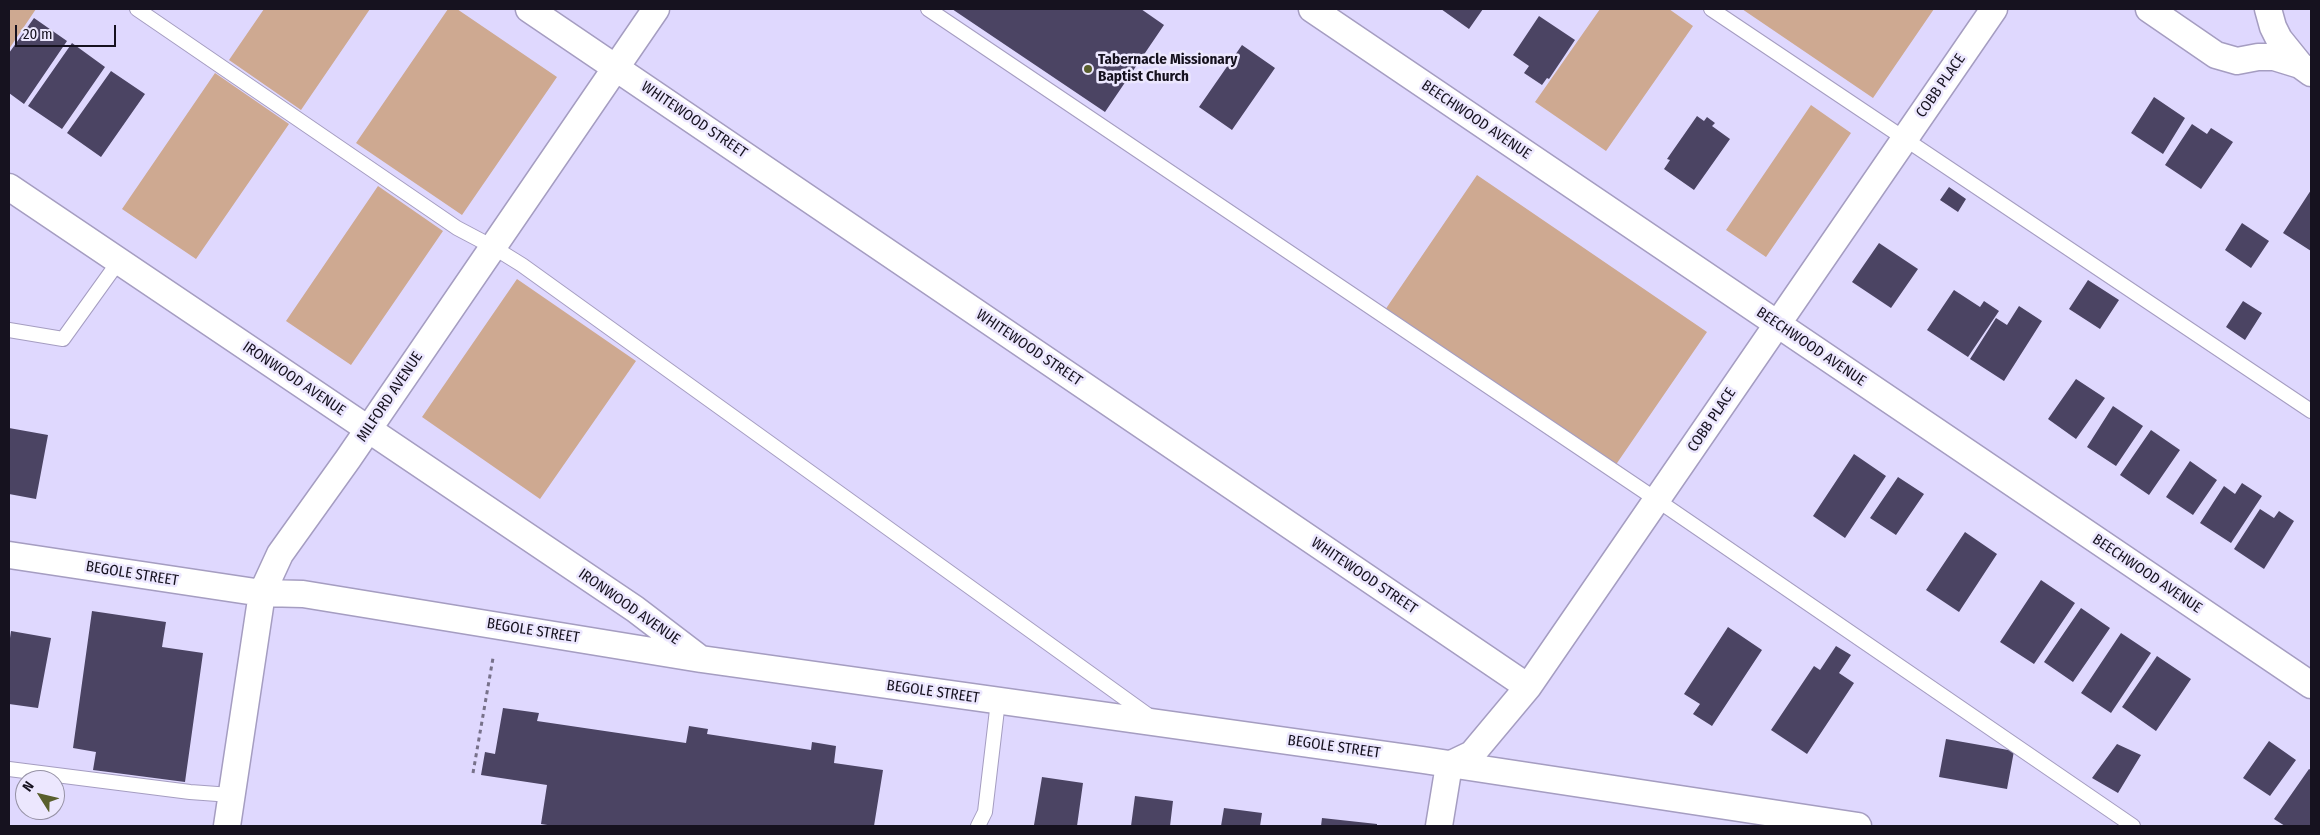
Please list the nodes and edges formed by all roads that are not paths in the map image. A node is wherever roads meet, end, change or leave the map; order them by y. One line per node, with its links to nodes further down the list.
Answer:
1 (137, 9): 14 (lane)
2 (529, 9): 10 (street, WHITEWOOD STREET)
3 (656, 9): 10 (street, MILFORD AVENUE)
4 (928, 9): 20 (lane)
5 (1312, 9): 16 (street, BEECHWOOD AVENUE)
6 (1711, 9): 12 (lane)
7 (1994, 9): 12 (street, COBB PLACE)
8 (2149, 9): 11 (street)
9 (2268, 9): 11 (street)
10 (616, 68): 14 (street, MILFORD AVENUE); 25 (street, WHITEWOOD STREET)
11 (2306, 69)
12 (1905, 138): 16 (street, COBB PLACE); 18 (lane)
13 (9, 186): 15 (street, IRONWOOD AVENUE)
14 (493, 247): 19 (street, MILFORD AVENUE); 27 (lane)
15 (119, 261): 17 (lane); 19 (street, IRONWOOD AVENUE)
16 (1777, 324): 20 (street, COBB PLACE); 24 (street, BEECHWOOD AVENUE)
17 (9, 330)
18 (2311, 412)
19 (368, 430): 22 (street, MILFORD AVENUE); 23 (street, IRONWOOD AVENUE)
20 (1657, 500): 25 (street, COBB PLACE); 35 (lane)
21 (9, 555): 22 (street, BEGOLE STREET)
22 (262, 593): 23 (street, BEGOLE STREET); 30 (street, MILFORD AVENUE)
23 (701, 659): 26 (street, BEGOLE STREET)
24 (2311, 685)
25 (1528, 687): 28 (street, COBB PLACE)
26 (998, 701): 27 (street, BEGOLE STREET); 32 (lane)
27 (1159, 723): 28 (street, BEGOLE STREET)
28 (1449, 766): 33 (street); 34 (street, BEGOLE STREET)
29 (9, 769): 30 (lane)
30 (232, 796): 31 (street, MILFORD AVENUE)
31 (227, 826)
32 (978, 826)
33 (1439, 826)
34 (1858, 826)
35 (2133, 826)

